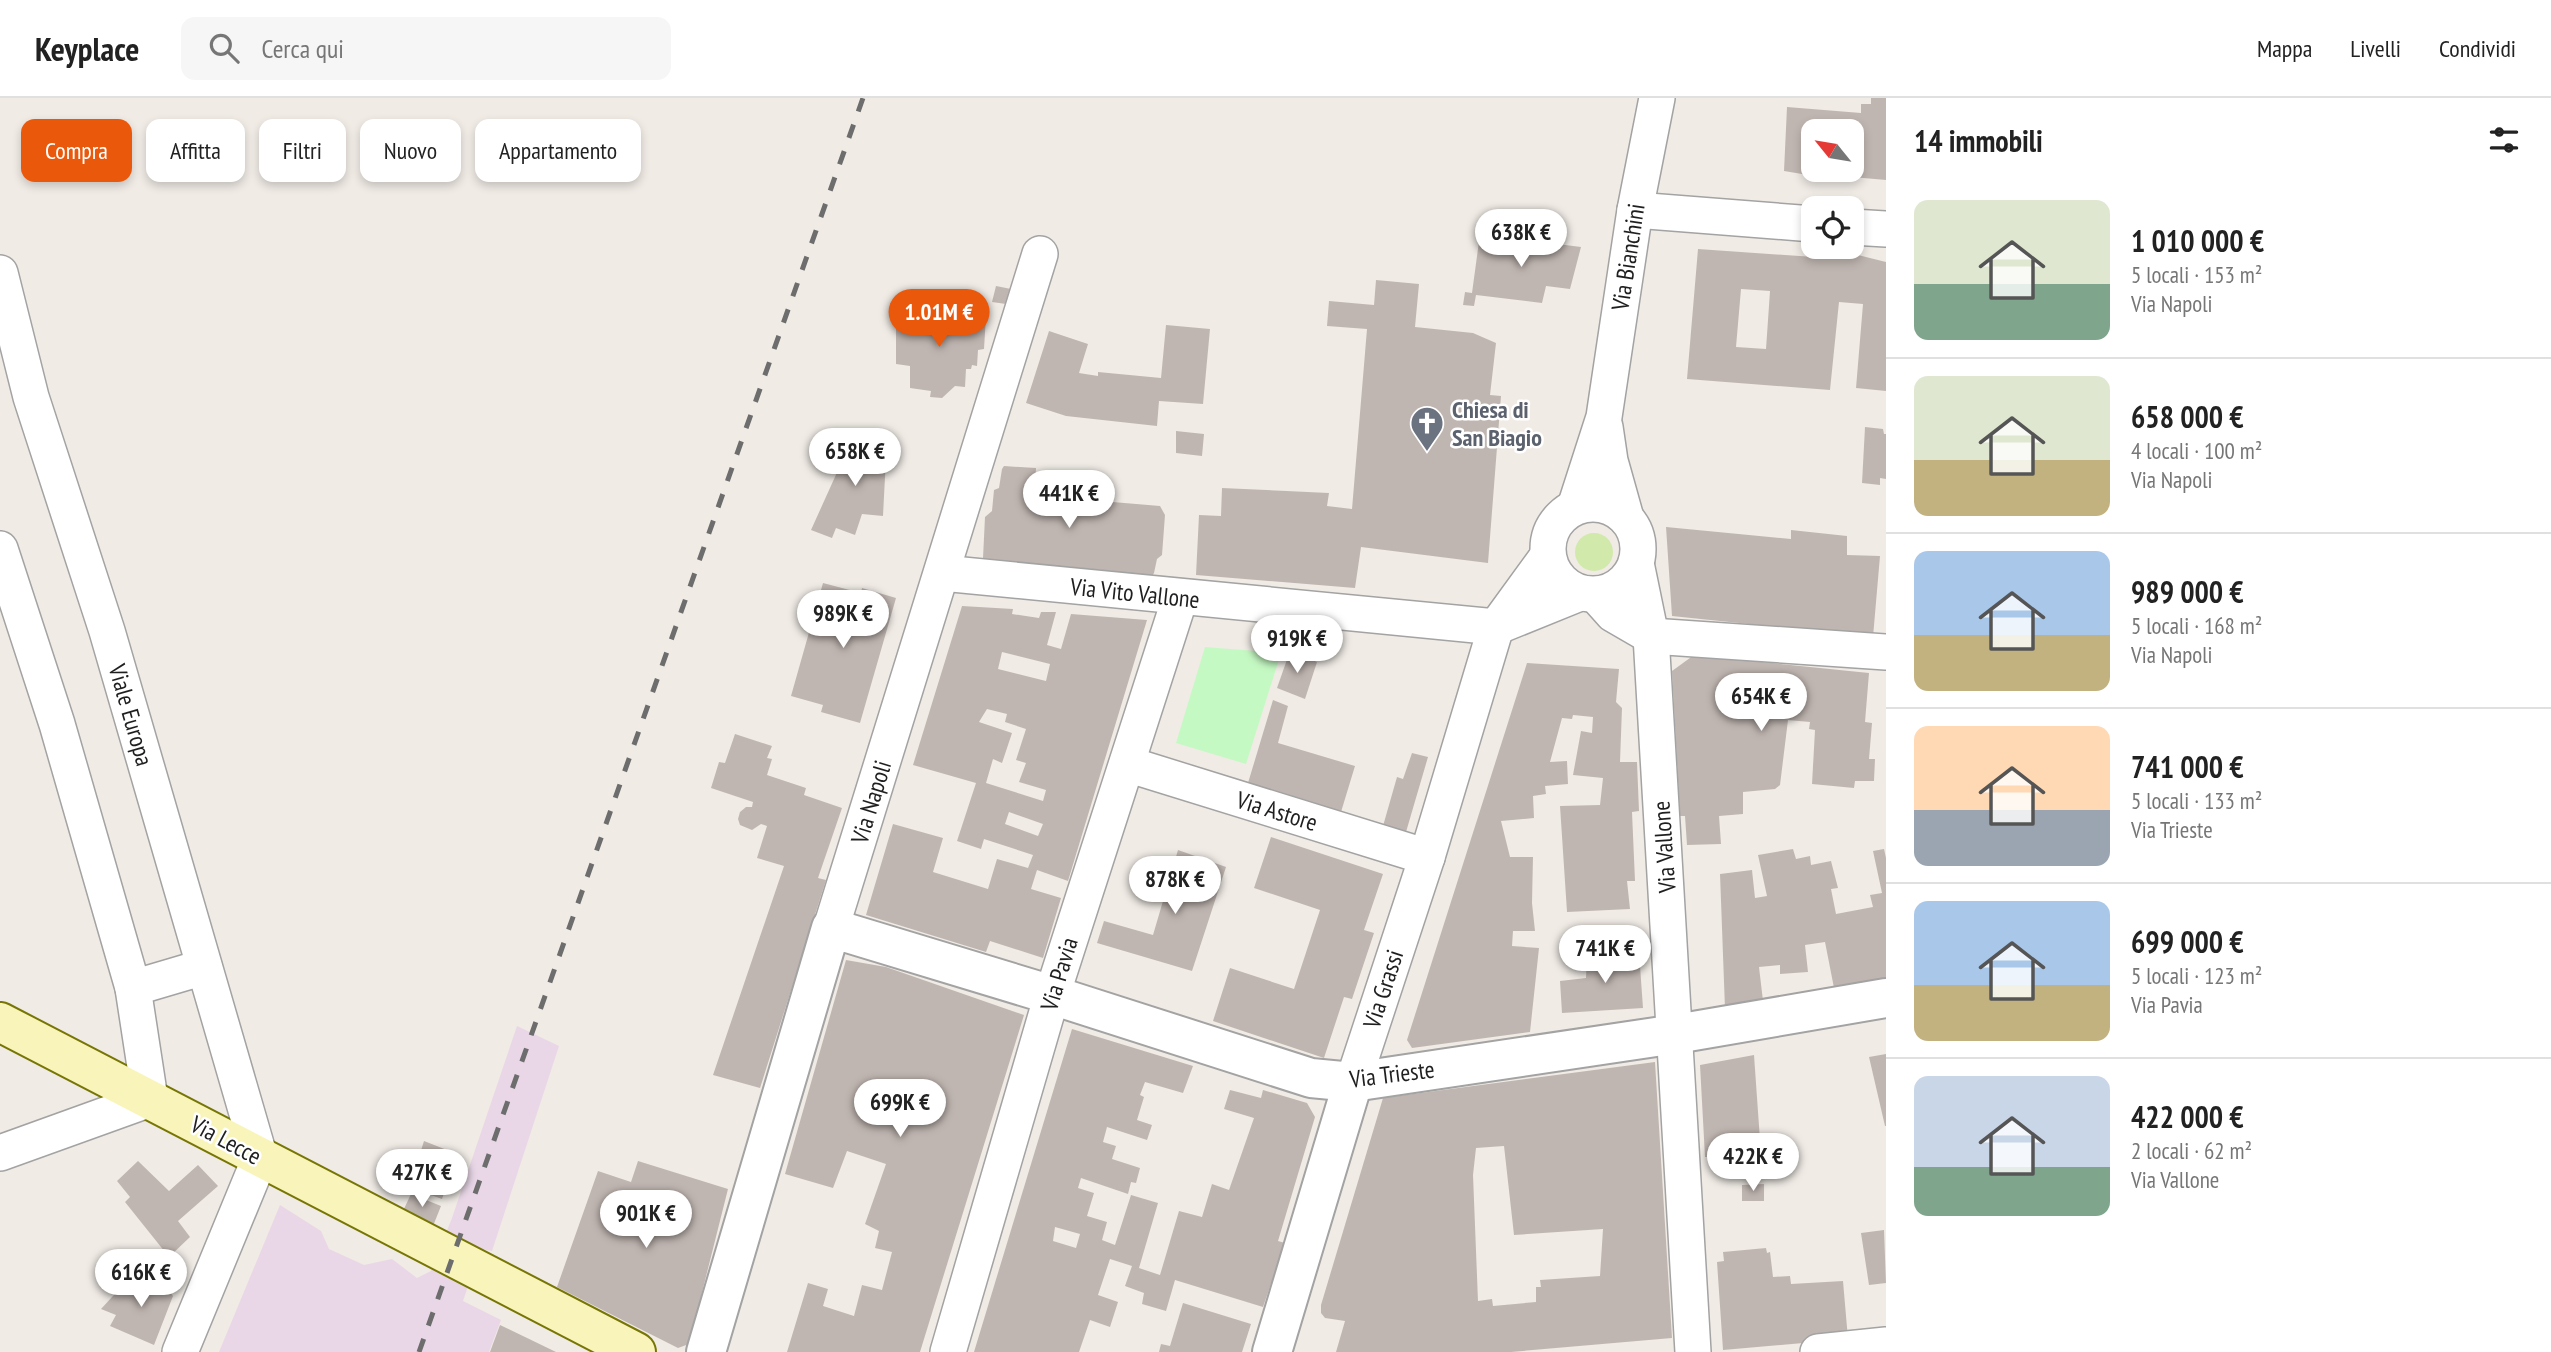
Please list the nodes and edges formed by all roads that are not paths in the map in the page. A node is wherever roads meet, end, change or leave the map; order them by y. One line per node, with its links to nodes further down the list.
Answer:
1 (1657, 98): 2 (street, Via Bianchini)
2 (1634, 210): 3 (street); 9 (street, Via Bianchini)
3 (1801, 223)
4 (1864, 228): 5 (street)
5 (1886, 229)
6 (1040, 254): 15 (street, Via Napoli)
7 (0, 272): 8 (street, Viale Europa)
8 (7, 345): 24 (street, Viale Europa)
9 (1604, 416): 10 (street); 11 (street)
10 (1576, 506): 11 (street); 13 (street)
11 (1626, 518): 14 (street)
12 (0, 549): 25 (street)
13 (1547, 557): 16 (street); 18 (street, Via Grassi)
14 (1636, 563): 16 (street); 19 (street, Via Vallone)
15 (942, 573): 17 (street, Via Vito Vallone); 23 (street, Via Napoli)
16 (1588, 594): 18 (street); 19 (street)
17 (1180, 598): 18 (street, Via Vito Vallone); 21 (street, Via Pavia)
18 (1496, 627): 22 (street, Via Grassi)
19 (1651, 636): 20 (street); 29 (street, Via Vallone)
20 (1886, 652)
21 (1127, 764): 22 (street, Via Astore); 26 (street, Via Pavia)
22 (1427, 857): 30 (street, Via Grassi)
23 (831, 928): 26 (street, Via Trieste); 37 (street, Via Napoli)
24 (204, 967): 25 (street); 33 (street, Viale Europa)
25 (133, 988): 31 (street)
26 (1052, 995): 30 (street, Via Trieste); 38 (street, Via Pavia)
27 (1886, 998): 29 (street, Via Trieste)
28 (0, 1022): 31 (main road, Via Lecce)
29 (1676, 1034): 30 (street, Via Trieste); 40 (street, Via Vallone)
30 (1353, 1082): 39 (street, Via Grassi)
31 (150, 1098): 32 (street); 33 (main road, Via Lecce)
32 (0, 1153)
33 (260, 1158): 35 (main road, Via Lecce); 36 (street)
34 (1886, 1345): 41 (street)
35 (628, 1350)
36 (180, 1352)
37 (706, 1352)
38 (948, 1352)
39 (1272, 1352)
40 (1693, 1352)
41 (1818, 1352)

